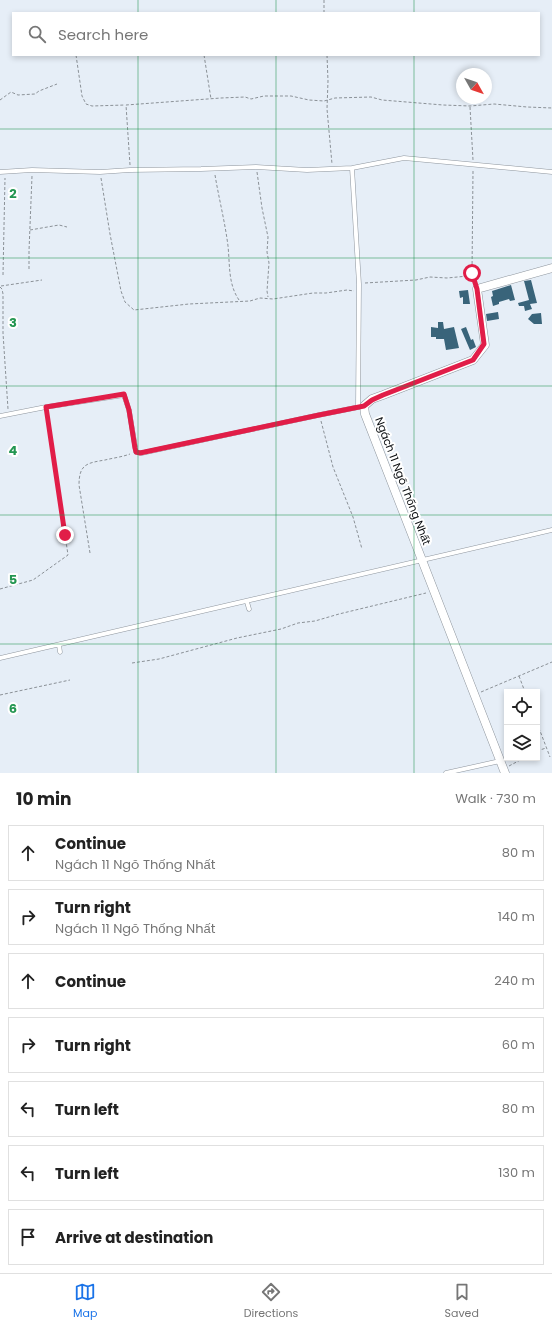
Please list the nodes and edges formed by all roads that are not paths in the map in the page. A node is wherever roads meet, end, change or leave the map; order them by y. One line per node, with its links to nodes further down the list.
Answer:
1 (352, 168): 2 (lane); 3 (lane); 5 (lane)
2 (2, 171)
3 (552, 172)
4 (552, 268): 5 (street, Ngách 11 Ngõ Thống Nhất)
5 (361, 407): 6 (lane); 10 (street, Ngách 11 Ngõ Thống Nhất)
6 (0, 416)
7 (552, 530): 8 (lane)
8 (483, 546): 9 (lane); 10 (lane)
9 (485, 552)
10 (422, 560): 11 (lane); 16 (street, Ngách 11 Ngõ Thống Nhất)
11 (247, 602): 12 (lane); 13 (lane)
12 (249, 609)
13 (59, 645): 14 (lane); 15 (lane)
14 (60, 652)
15 (0, 658)
16 (503, 768): 17 (lane)
17 (446, 773)

